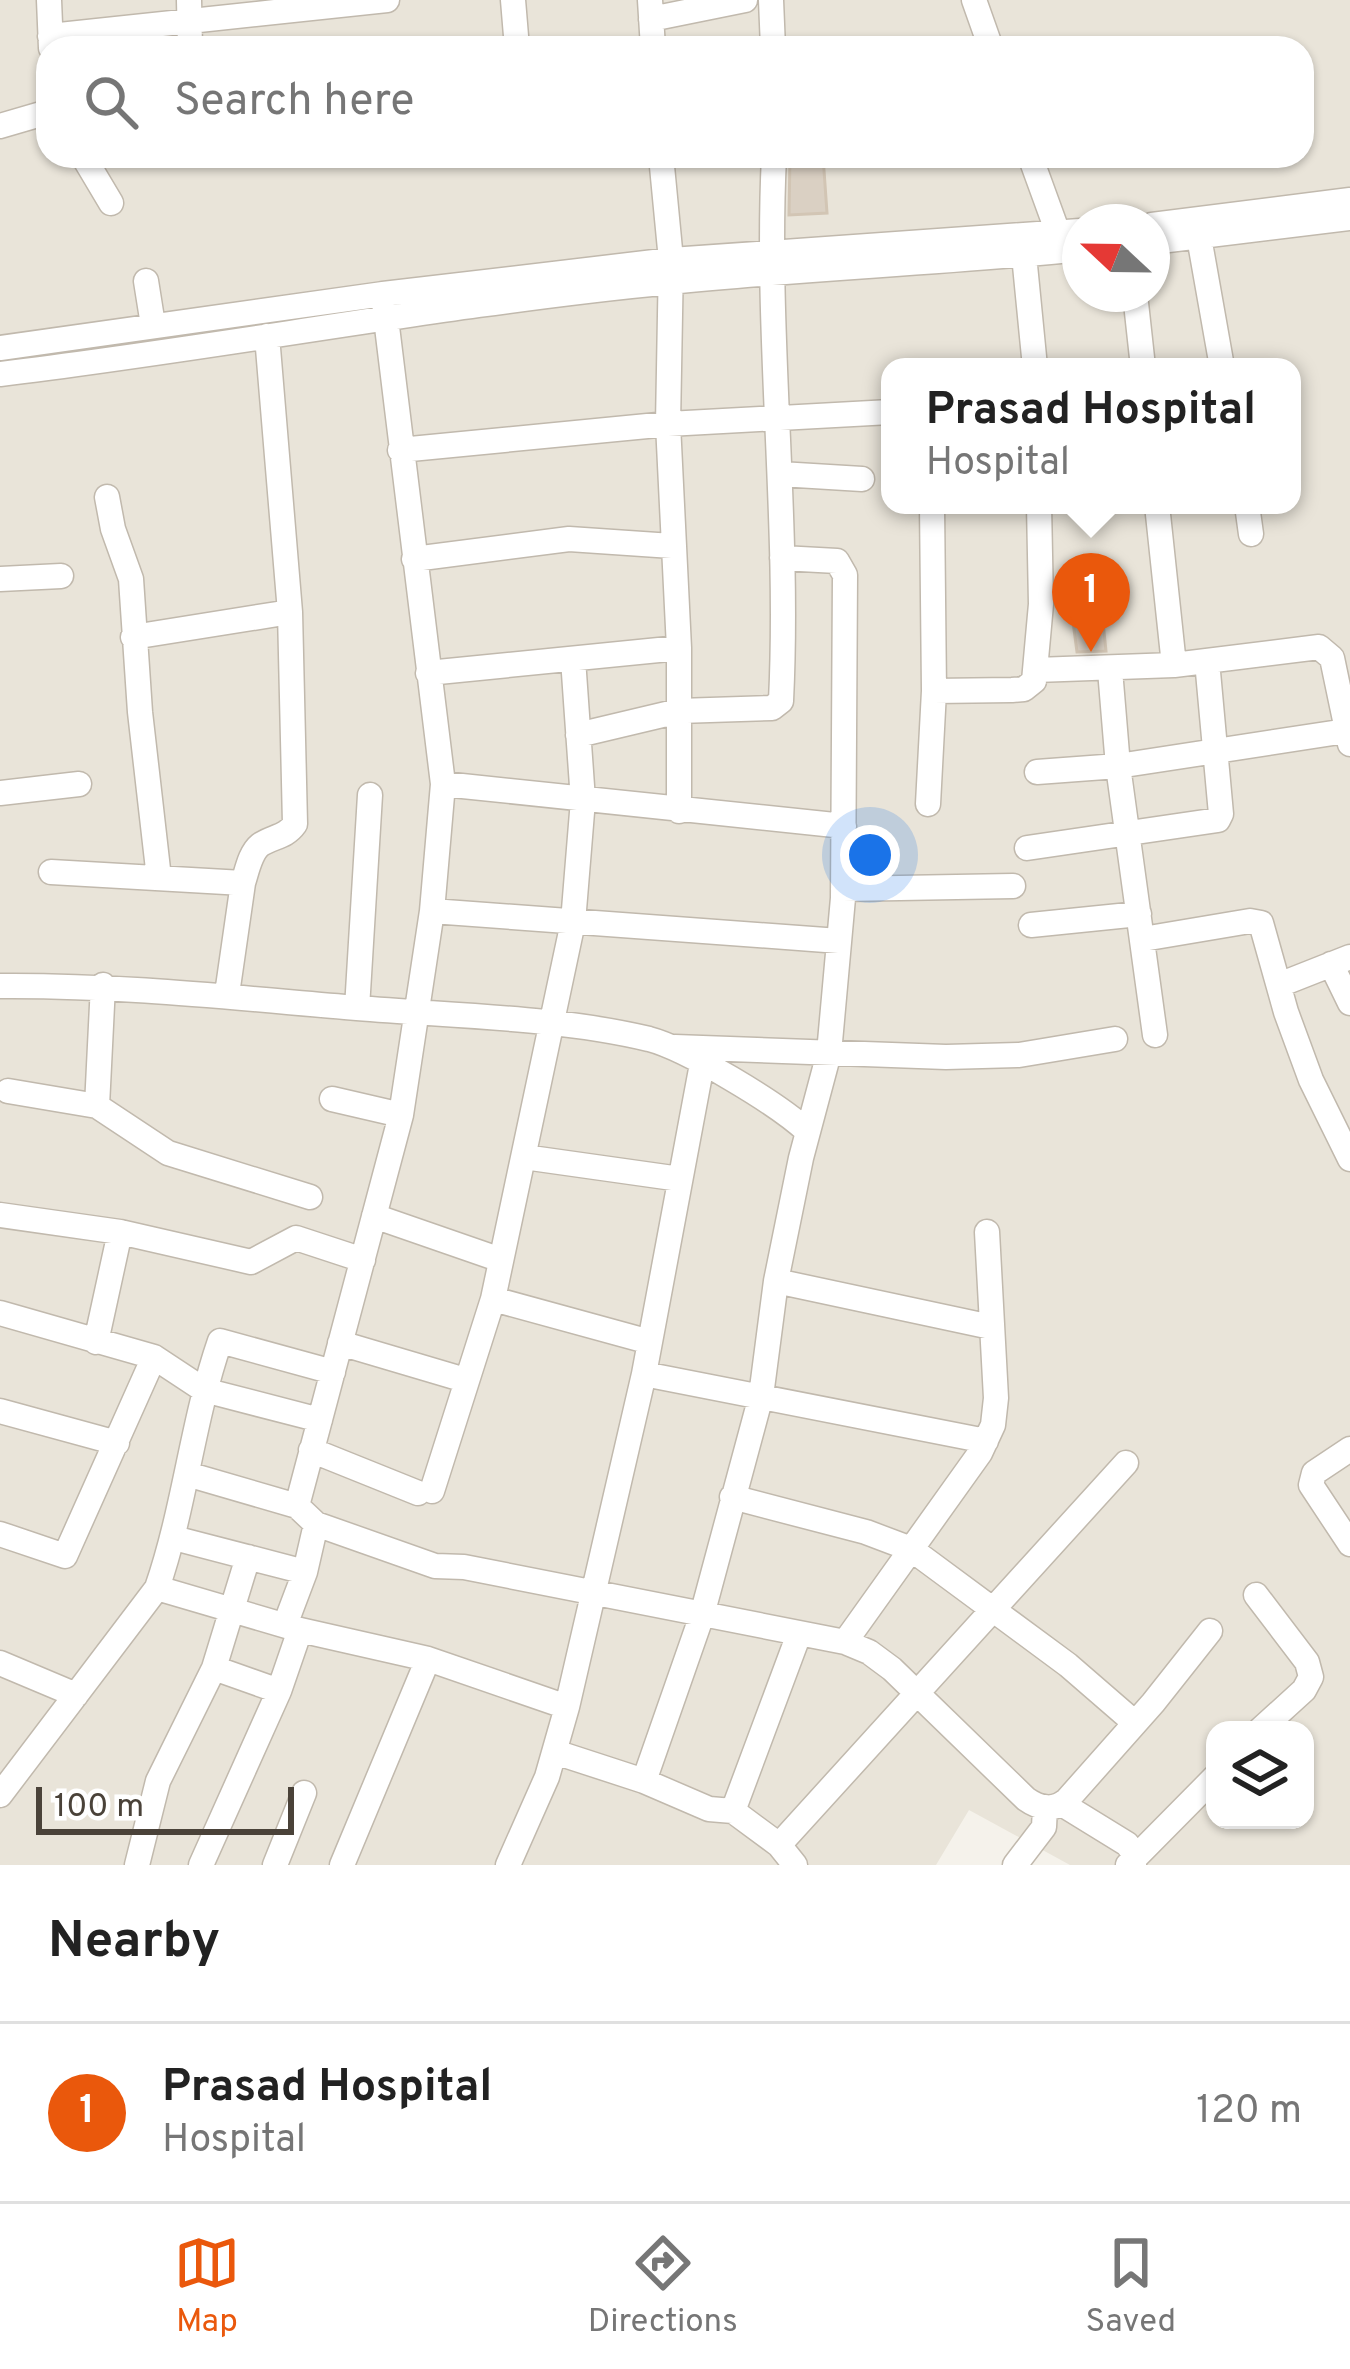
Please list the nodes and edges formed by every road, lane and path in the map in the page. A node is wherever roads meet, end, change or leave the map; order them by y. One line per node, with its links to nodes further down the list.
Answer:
1 (49, 0): 10 (street)
2 (387, 0): 7 (street)
3 (513, 0): 12 (street)
4 (745, 0): 8 (street)
5 (770, 0): 13 (street)
6 (974, 0): 14 (street)
7 (348, 2): 9 (street)
8 (651, 9)
9 (189, 10): 11 (street)
10 (51, 36)
11 (77, 36)
12 (516, 36)
13 (772, 36)
14 (987, 36)
15 (36, 116): 16 (street)
16 (0, 126)
17 (90, 168): 22 (street)
18 (662, 168): 32 (street)
19 (774, 168): 31 (street)
20 (1036, 168): 23 (street)
21 (1350, 200): 25 (street)
22 (111, 203)
23 (1062, 218)
24 (1350, 218): 27 (street)
25 (1170, 223)
26 (1062, 233): 31 (street)
27 (1199, 237): 28 (street); 41 (street)
28 (1170, 240)
29 (1062, 251): 30 (street)
30 (1024, 255): 31 (street); 39 (street)
31 (770, 264): 32 (street); 44 (street)
32 (670, 271): 34 (street); 45 (street)
33 (146, 281): 36 (street)
34 (384, 305): 36 (street); 37 (street); 46 (street)
35 (1137, 312): 40 (street)
36 (153, 325): 38 (street)
37 (267, 336): 42 (street); 60 (street)
38 (0, 348)
39 (1034, 358)
40 (1142, 358)
41 (1220, 358)
42 (0, 374)
43 (881, 412): 44 (street)
44 (778, 416): 45 (street); 47 (street)
45 (668, 424): 46 (street); 55 (street)
46 (400, 450): 57 (street)
47 (780, 474): 48 (street); 56 (street)
48 (862, 479)
49 (107, 497): 61 (street)
50 (932, 514): 69 (street)
51 (1039, 514): 66 (street)
52 (1158, 514): 65 (street)
53 (1248, 514): 54 (street)
54 (1251, 534)
55 (672, 546): 57 (street); 62 (street)
56 (782, 558): 70 (street); 83 (street)
57 (414, 559): 68 (street)
58 (61, 576): 59 (street)
59 (0, 579)
60 (290, 612): 61 (street); 88 (street)
61 (133, 637): 87 (street)
62 (679, 648): 63 (street); 70 (street)
63 (573, 659): 68 (street); 71 (street)
64 (1207, 662): 65 (street); 72 (street); 73 (street)
65 (1174, 665): 67 (street)
66 (1036, 670): 67 (street); 69 (street)
67 (1109, 670): 74 (street)
68 (428, 673): 77 (street)
69 (934, 691): 81 (street)
70 (679, 711): 71 (street); 82 (street)
71 (578, 735): 80 (street)
72 (1348, 737): 73 (street)
73 (1216, 751): 74 (street); 84 (street)
74 (1118, 766): 75 (street); 84 (street)
75 (1037, 772)
76 (79, 784): 78 (street)
77 (443, 784): 80 (street); 91 (street)
78 (0, 794)
79 (370, 795): 102 (street)
80 (583, 800): 82 (street); 92 (street)
81 (928, 804)
82 (679, 811): 83 (street)
83 (844, 826): 90 (street)
84 (1130, 836): 85 (street); 94 (street)
85 (1027, 848)
86 (51, 872): 87 (street)
87 (159, 878): 88 (street)
88 (243, 883): 100 (street)
89 (1013, 886): 90 (street)
90 (843, 890): 95 (street)
91 (432, 911): 92 (street); 103 (street)
92 (573, 922): 95 (street); 104 (street)
93 (1031, 925): 94 (street)
94 (1141, 927): 97 (street); 105 (street)
95 (839, 941): 108 (street)
96 (1340, 960): 97 (street); 101 (street)
97 (1279, 985): 116 (street)
98 (0, 986): 99 (street)
99 (103, 986): 100 (street); 112 (street)
100 (227, 994): 102 (street)
101 (1350, 1003)
102 (357, 1008): 103 (street)
103 (419, 1012): 104 (street); 113 (street)
104 (554, 1026): 107 (street); 115 (street)
105 (1154, 1035)
106 (1115, 1039): 108 (street)
107 (668, 1046): 108 (street); 109 (street)
108 (829, 1053): 114 (street)
109 (702, 1064): 114 (street); 117 (street)
110 (8, 1091): 112 (street)
111 (332, 1099): 113 (street)
112 (97, 1106): 118 (street)
113 (401, 1115): 120 (street)
114 (807, 1131): 125 (street)
115 (524, 1156): 117 (street); 124 (street)
116 (1350, 1160)
117 (680, 1180): 130 (street)
118 (310, 1197)
119 (0, 1215): 121 (street)
120 (374, 1216): 123 (street); 124 (street)
121 (121, 1232): 123 (street); 129 (street)
122 (987, 1232): 128 (street)
123 (363, 1260): 131 (street)
124 (501, 1260): 126 (street)
125 (776, 1281): 128 (street); 137 (street)
126 (493, 1299): 130 (street); 135 (street)
127 (0, 1312): 129 (street)
128 (991, 1328): 140 (street)
129 (96, 1342): 132 (street)
130 (650, 1342): 134 (street)
131 (340, 1343): 133 (street); 135 (street)
132 (154, 1357): 136 (street); 141 (street)
133 (333, 1372): 136 (street); 139 (street)
134 (644, 1374): 137 (street); 156 (street)
135 (465, 1380): 143 (street)
136 (203, 1390): 139 (street); 145 (street)
137 (761, 1396): 140 (street); 146 (street)
138 (0, 1411): 141 (street)
139 (320, 1420): 143 (street)
140 (986, 1442): 152 (street)
141 (117, 1443): 149 (street)
142 (1350, 1449): 151 (street)
143 (310, 1450): 147 (street)
144 (1126, 1463): 159 (street)
145 (187, 1474): 147 (street); 150 (street)
146 (732, 1497): 152 (street); 160 (street)
147 (297, 1506): 148 (street)
148 (316, 1524): 154 (street); 156 (street)
149 (0, 1534)
150 (174, 1538): 153 (street); 155 (street)
151 (1350, 1544)
152 (911, 1549): 159 (street); 164 (street)
153 (248, 1557): 154 (street); 158 (street)
154 (305, 1571): 161 (street)
155 (157, 1588): 158 (street); 170 (street)
156 (592, 1591): 160 (street); 171 (street)
157 (1256, 1595): 172 (street)
158 (233, 1610): 161 (street); 167 (street)
159 (991, 1610): 169 (street); 173 (street)
160 (702, 1615): 163 (street); 175 (street)
161 (292, 1627): 165 (street); 168 (street)
162 (1210, 1631): 173 (street)
163 (799, 1634): 164 (street); 180 (street)
164 (845, 1642): 169 (street)
165 (428, 1659): 171 (street); 186 (street)
166 (0, 1663): 170 (street)
167 (214, 1668): 168 (street); 183 (street)
168 (279, 1690): 184 (street)
169 (920, 1693): 179 (street); 181 (street)
170 (76, 1695): 178 (street)
171 (567, 1707): 174 (street)
172 (1270, 1721)
173 (1136, 1724): 179 (street)
174 (555, 1752): 175 (street); 187 (street)
175 (644, 1781): 180 (street)
176 (1206, 1786): 182 (street)
177 (304, 1793): 185 (street)
178 (0, 1796)
179 (1053, 1806): 182 (street); 188 (street)
180 (733, 1811): 181 (street)
181 (788, 1855)
182 (1132, 1863)
183 (137, 1865)
184 (201, 1865)
185 (275, 1865)
186 (342, 1865)
187 (508, 1865)
188 (1015, 1865)

